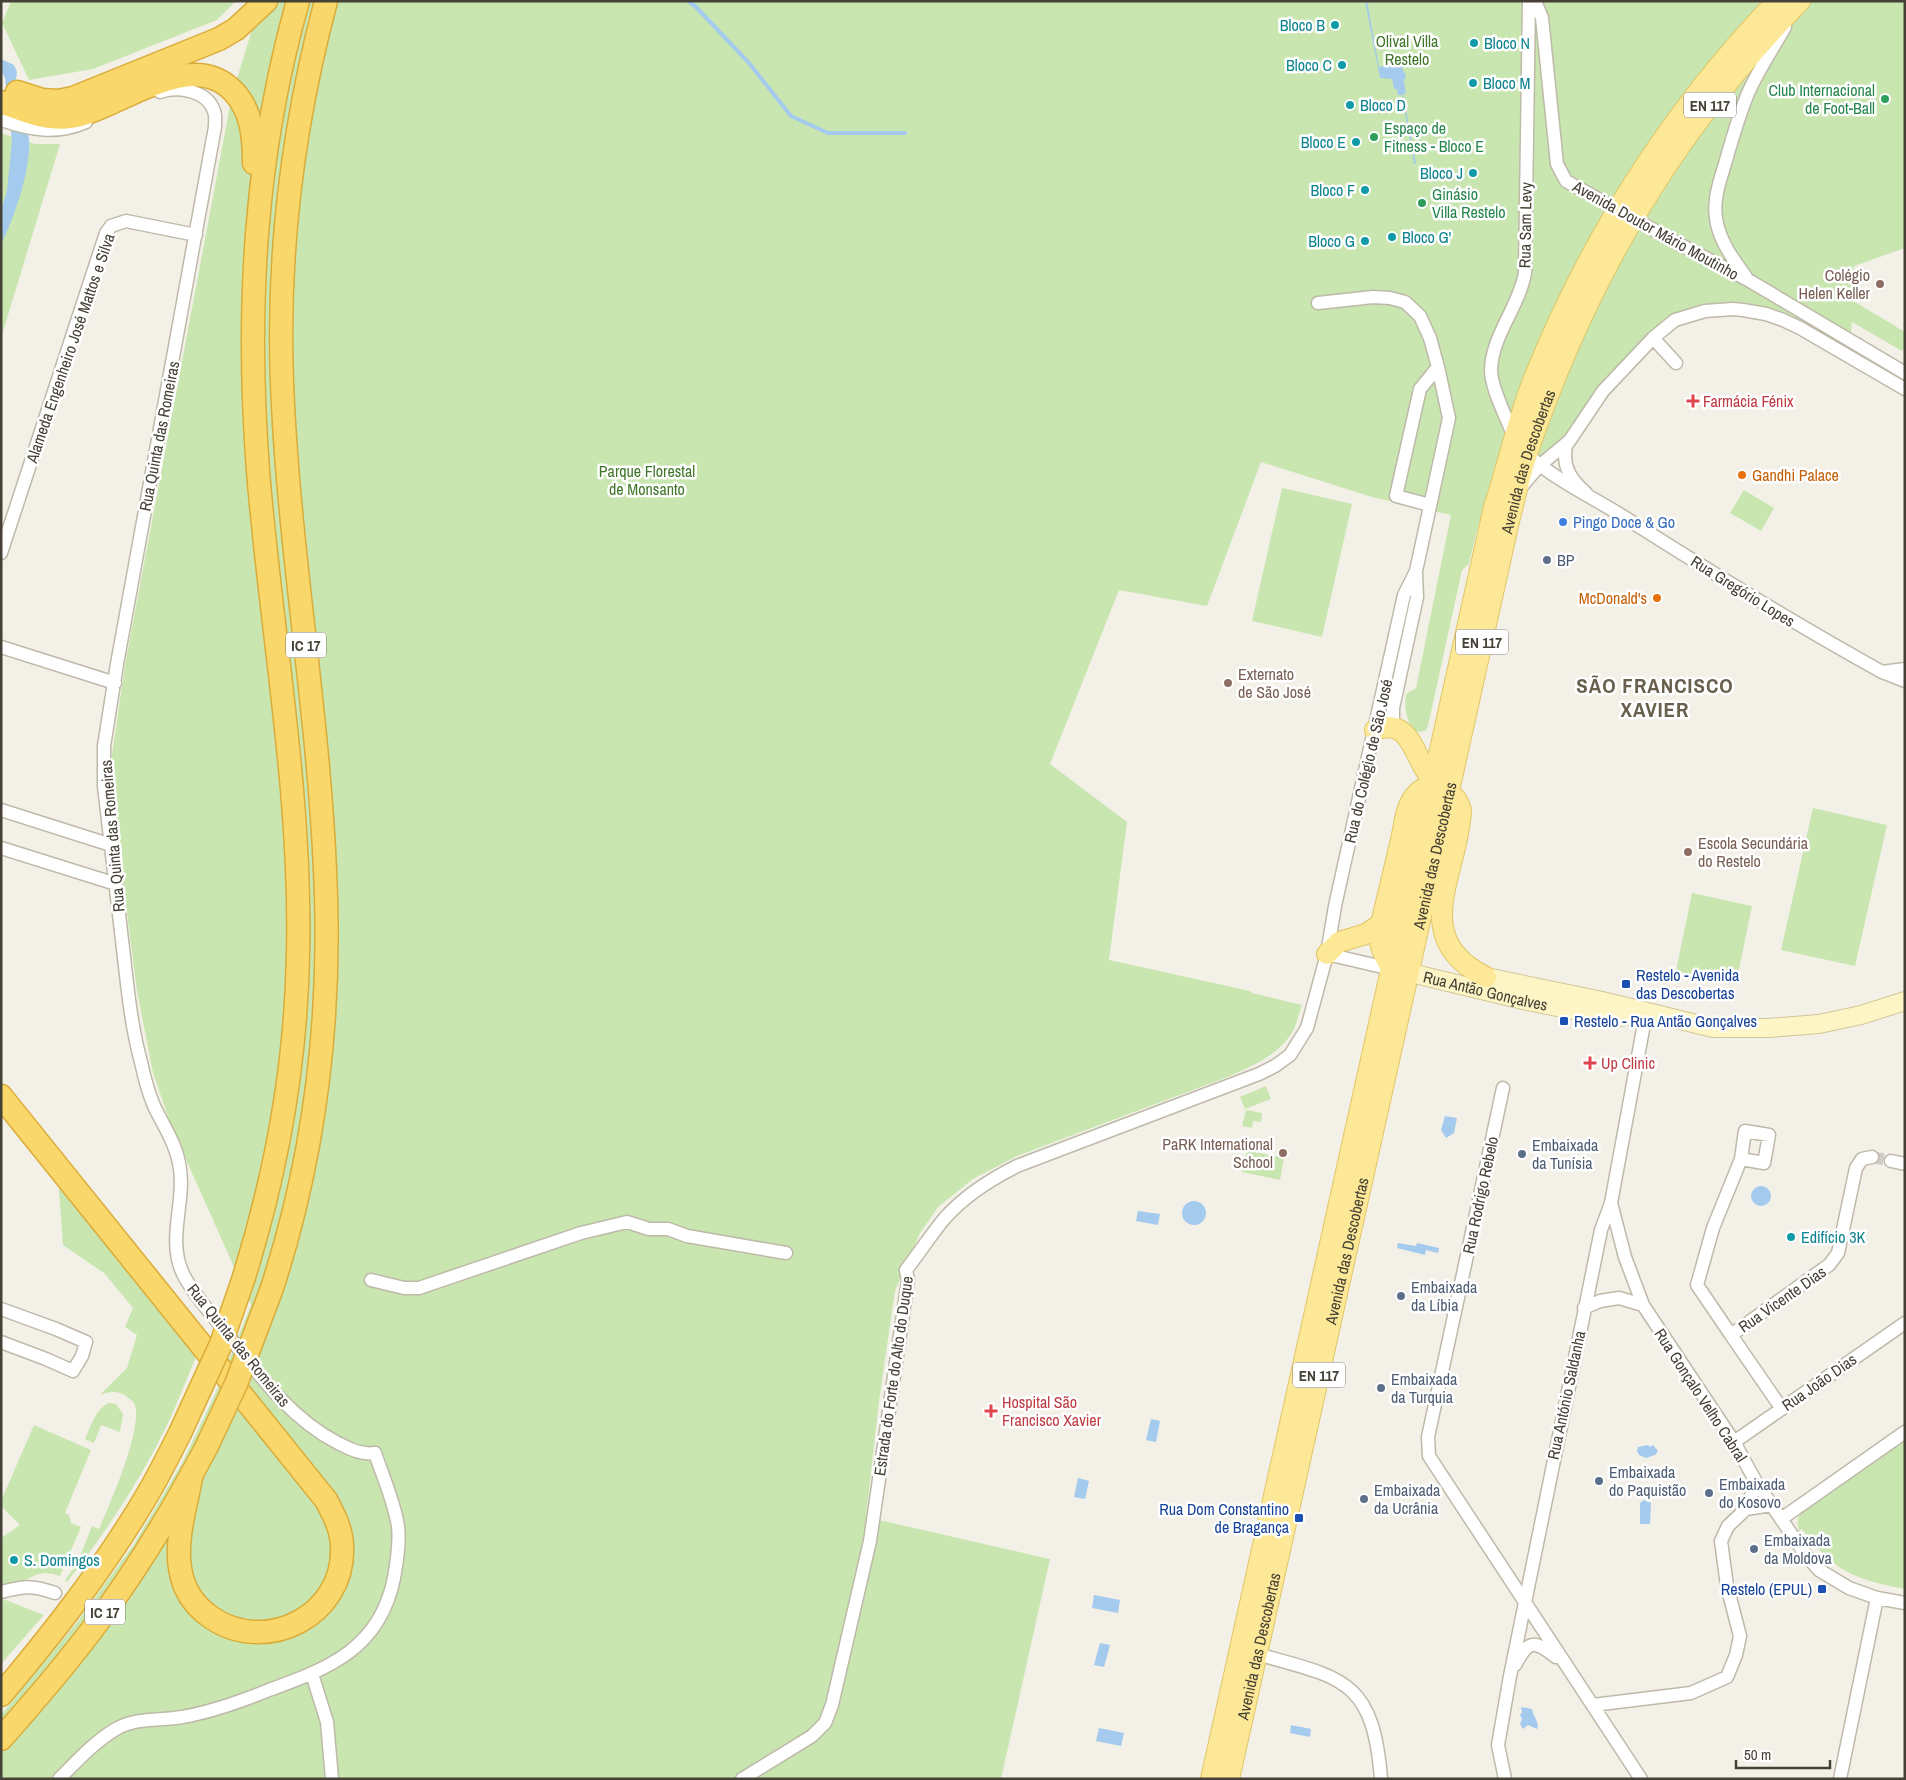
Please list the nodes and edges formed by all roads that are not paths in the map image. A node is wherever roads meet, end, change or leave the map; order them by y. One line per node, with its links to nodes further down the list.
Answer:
1 (266, 1): 8 (highway)
2 (298, 1): 13 (highway, IC 17)
3 (326, 1): 68 (highway, IC 17, bridge)
4 (1529, 1): 22 (street, Rua Sam Levy)
5 (1535, 1): 11 (street, Avenida Doutor Mário Moutinho)
6 (1777, 1): 11 (main road, Avenida das Descobertas)
7 (1799, 2): 11 (main road, Avenida das Descobertas / EN 117); 14 (street)
8 (1, 87)
9 (1, 102): 13 (highway)
10 (1, 120): 12 (street, Rua Quinta das Romeiras)
11 (1625, 214): 14 (street, Avenida Doutor Mário Moutinho); 22 (main road, Avenida das Descobertas); 24 (main road, Avenida das Descobertas / EN 117)
12 (196, 235): 27 (street, Alameda Engenheiro José Mattos e Silva); 33 (street, Rua Quinta das Romeiras)
13 (253, 284): 82 (highway, IC 17, bridge)
14 (1754, 284): 16 (street); 20 (street, Avenida Doutor Mário Moutinho)
15 (1318, 303): 19 (street, Rua do Colégio de São José)
16 (1743, 310): 17 (street, Rua Gregório Lopes); 21 (street)
17 (1653, 338): 18 (street); 23 (street, Rua Gregório Lopes)
18 (1676, 363)
19 (1438, 367): 26 (street, Rua do Colégio de São José); 26 (street)
20 (1905, 373)
21 (1905, 389)
22 (1514, 437): 24 (main road); 34 (main road, Avenida das Descobertas)
23 (1570, 440): 24 (street, Rua Gregório Lopes); 24 (street); 25 (street, Rua Gregório Lopes)
24 (1533, 460): 25 (street, Rua Gregório Lopes); 37 (main road, Avenida das Descobertas / EN 117)
25 (1586, 493): 31 (street, Rua Gregório Lopes)
26 (1430, 505): 28 (street, Rua do Colégio de São José)
27 (1, 553)
28 (1416, 571): 35 (street, Rua do Colégio de São José); 35 (street, Rua do Colégio de São José)
29 (1, 647): 33 (street)
30 (1905, 669): 31 (street)
31 (1882, 672): 32 (street, Rua Gregório Lopes)
32 (1905, 681)
33 (114, 683): 39 (street, Rua Quinta das Romeiras)
34 (1448, 716): 36 (main road); 37 (main road, Avenida das Descobertas)
35 (1384, 728): 36 (main road); 45 (street, Rua do Colégio de São José)
36 (1412, 744): 37 (main road)
37 (1439, 787): 42 (main road); 43 (main road); 44 (main road, Avenida das Descobertas / EN 117); 46 (main road, Avenida das Descobertas)
38 (1, 810): 39 (street)
39 (111, 845): 41 (street, Rua Quinta das Romeiras)
40 (1, 848): 41 (street)
41 (116, 884): 80 (street, Rua Quinta das Romeiras)
42 (1441, 909): 44 (main road); 47 (main road)
43 (1381, 924): 45 (main road); 46 (main road)
44 (1418, 928): 46 (main road, Avenida das Descobertas / EN 117)
45 (1327, 954): 46 (street, Rua Antão Gonçalves); 87 (street, Estrada do Forte do Alto do Duque)
46 (1400, 971): 49 (main road, Rua Antão Gonçalves); 78 (main road, Avenida das Descobertas / EN 117); 88 (main road, Avenida das Descobertas)
47 (1486, 977): 49 (main road, Rua Antão Gonçalves)
48 (1905, 1001): 49 (main road, Rua Antão Gonçalves)
49 (1646, 1013): 56 (street, Rua António Saldanha)
50 (1503, 1088): 76 (street, Rua Rodrigo Rebelo)
51 (1, 1096): 68 (highway)
52 (1872, 1157): 63 (street, Rua Vicente Dias)
53 (1741, 1159): 63 (street)
54 (1891, 1161): 55 (street)
55 (1905, 1164)
56 (1611, 1203): 59 (street, Rua Gonçalo Velho Cabral); 60 (street, Rua António Saldanha)
57 (786, 1252): 58 (street)
58 (371, 1280)
59 (1643, 1305): 60 (street); 67 (street, Rua Gonçalo Velho Cabral)
60 (1584, 1308): 76 (street, Rua António Saldanha)
61 (1, 1309): 64 (street)
62 (1905, 1323): 65 (street, Rua João Dias)
63 (1731, 1335): 65 (street, Rua Vicente Dias)
64 (1, 1342)
65 (1782, 1408): 67 (street, Rua João Dias)
66 (1905, 1432): 72 (street)
67 (1734, 1442): 69 (street, Rua Gonçalo Velho Cabral)
68 (192, 1474): 84 (highway, IC 17)
69 (1756, 1482): 70 (street, Rua Gonçalo Velho Cabral); 71 (street)
70 (1771, 1505): 71 (street); 72 (street, Rua Gonçalo Velho Cabral)
71 (1746, 1508): 83 (street)
72 (1781, 1519): 75 (street, Rua Gonçalo Velho Cabral)
73 (1, 1592): 74 (street)
74 (54, 1593)
75 (1877, 1598): 77 (street, Rua Gonçalo Velho Cabral); 93 (street)
76 (1524, 1601): 79 (street, Rua Rodrigo Rebelo); 81 (street, Rua António Saldanha)
77 (1905, 1603)
78 (1257, 1654): 89 (main road, Avenida das Descobertas / EN 117); 90 (street)
79 (1566, 1664): 81 (street); 83 (street, Rua Rodrigo Rebelo)
80 (312, 1674): 85 (street); 86 (street)
81 (1510, 1676): 91 (street, Rua António Saldanha)
82 (1, 1695)
83 (1593, 1705): 92 (street, Rua Rodrigo Rebelo)
84 (1, 1739)
85 (59, 1779)
86 (332, 1779)
87 (742, 1779)
88 (1212, 1779)
89 (1229, 1779)
90 (1381, 1779)
91 (1505, 1779)
92 (1641, 1779)
93 (1840, 1779)

